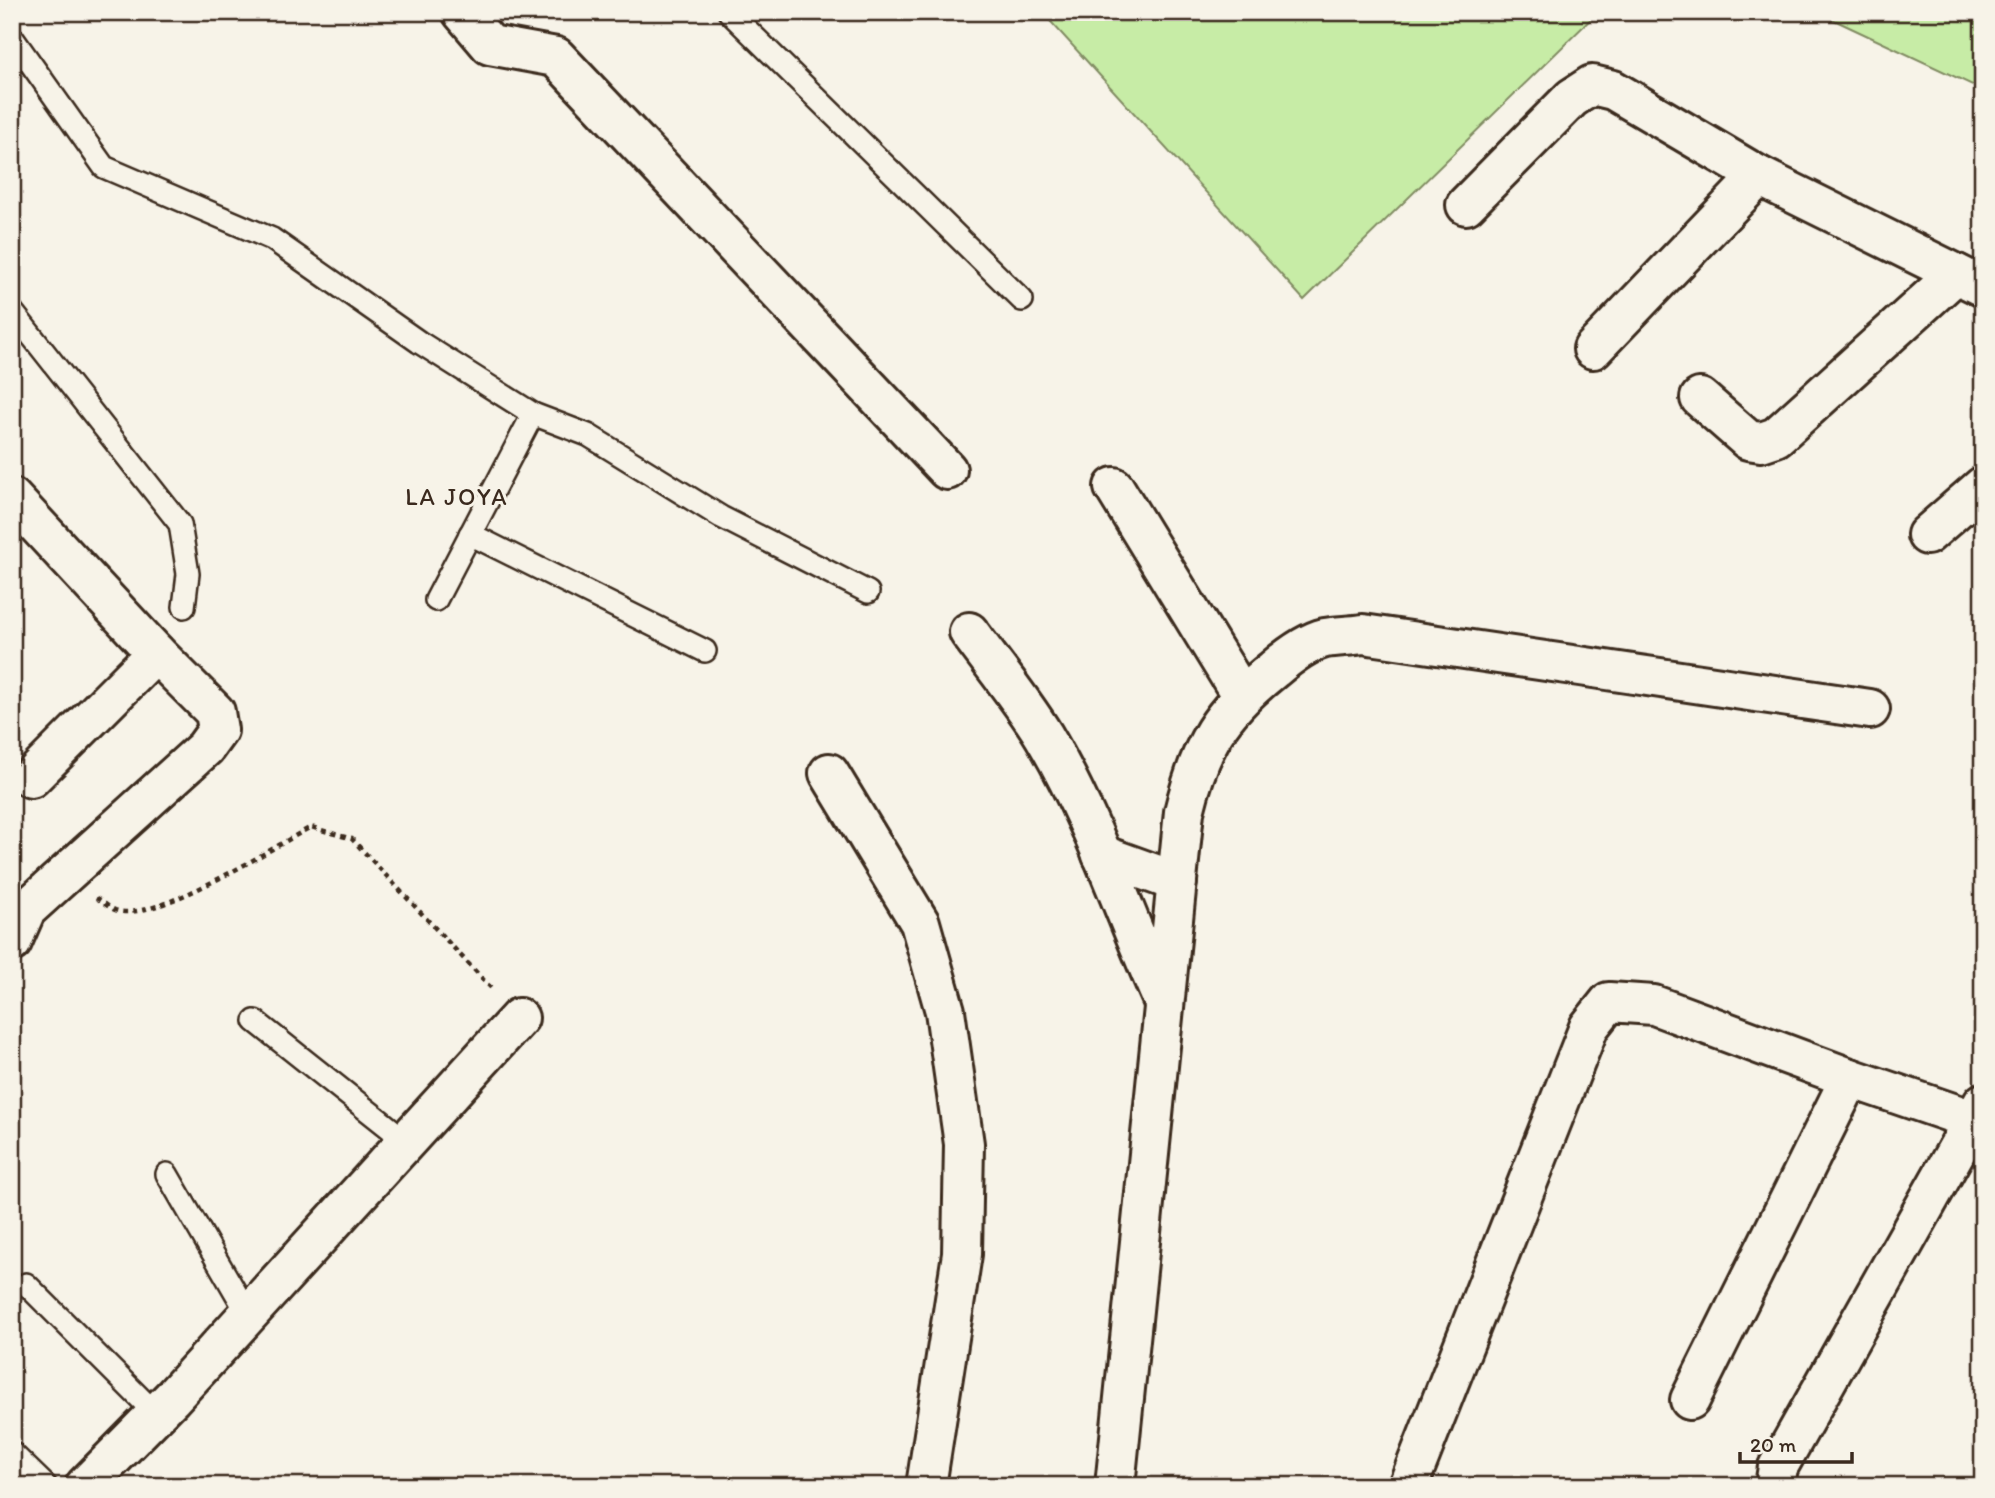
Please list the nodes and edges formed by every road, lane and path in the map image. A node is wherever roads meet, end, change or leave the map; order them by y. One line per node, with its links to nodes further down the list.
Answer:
1 (462, 12): 12 (street)
2 (729, 12): 7 (lane)
3 (12, 37): 11 (lane)
4 (1759, 176): 5 (street); 6 (street); 9 (street)
5 (1466, 205)
6 (1969, 280): 10 (street)
7 (1022, 300)
8 (12, 311): 20 (lane)
9 (1594, 349)
10 (1700, 398)
11 (533, 414): 16 (lane); 18 (lane)
12 (947, 470)
13 (1983, 486): 17 (street)
14 (1114, 487): 24 (street)
15 (13, 502): 23 (street)
16 (470, 534): 19 (lane); 22 (lane)
17 (1927, 535)
18 (868, 592)
19 (436, 600)
20 (184, 607)
21 (969, 632): 28 (street)
22 (705, 651)
23 (156, 653): 27 (street); 29 (street)
24 (1242, 696): 25 (street); 30 (street)
25 (1870, 709)
26 (829, 773): 46 (street)
27 (31, 778)
28 (1102, 855): 30 (street); 32 (street)
29 (69, 870): 31 (street); 33 (path)
30 (1177, 882): 32 (street)
31 (12, 942)
32 (1165, 1007): 47 (street)
33 (519, 1018): 37 (street)
34 (255, 1020): 37 (lane)
35 (1850, 1078): 36 (street); 41 (street); 48 (street)
36 (1980, 1117): 49 (street)
37 (406, 1142): 40 (street)
38 (167, 1174): 40 (lane)
39 (26, 1284): 42 (lane)
40 (248, 1314): 42 (street)
41 (1690, 1400)
42 (156, 1414): 45 (street)
43 (12, 1452): 44 (lane)
44 (46, 1486)
45 (85, 1486)
46 (926, 1486)
47 (1115, 1486)
48 (1408, 1486)
49 (1774, 1486)

